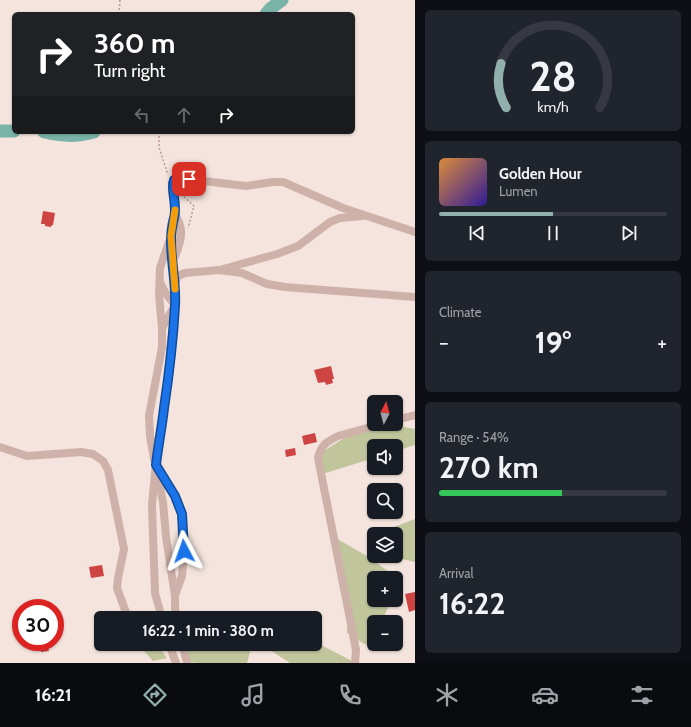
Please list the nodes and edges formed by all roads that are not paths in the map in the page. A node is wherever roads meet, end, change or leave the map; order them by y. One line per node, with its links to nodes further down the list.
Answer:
1 (175, 215): 2 (street); 4 (street); 6 (street)
2 (365, 216): 3 (street); 7 (street)
3 (415, 232)
4 (171, 236): 5 (street); 6 (street)
5 (164, 253): 8 (street); 9 (street)
6 (172, 262): 9 (street)
7 (219, 270): 9 (street); 10 (street)
8 (160, 281): 11 (street); 12 (street)
9 (175, 283): 11 (street)
10 (415, 297)
11 (175, 305): 12 (street); 17 (street)
12 (162, 328): 17 (street)
13 (415, 415): 14 (street)
14 (403, 418)
15 (367, 428): 26 (street)
16 (0, 447): 19 (street)
17 (156, 465): 18 (street); 18 (street); 20 (street)
18 (175, 596): 21 (street)
19 (125, 611)
20 (160, 611)
21 (175, 611)
22 (172, 651): 24 (street)
23 (184, 651): 25 (street)
24 (176, 663)
25 (187, 663)
26 (354, 663)

